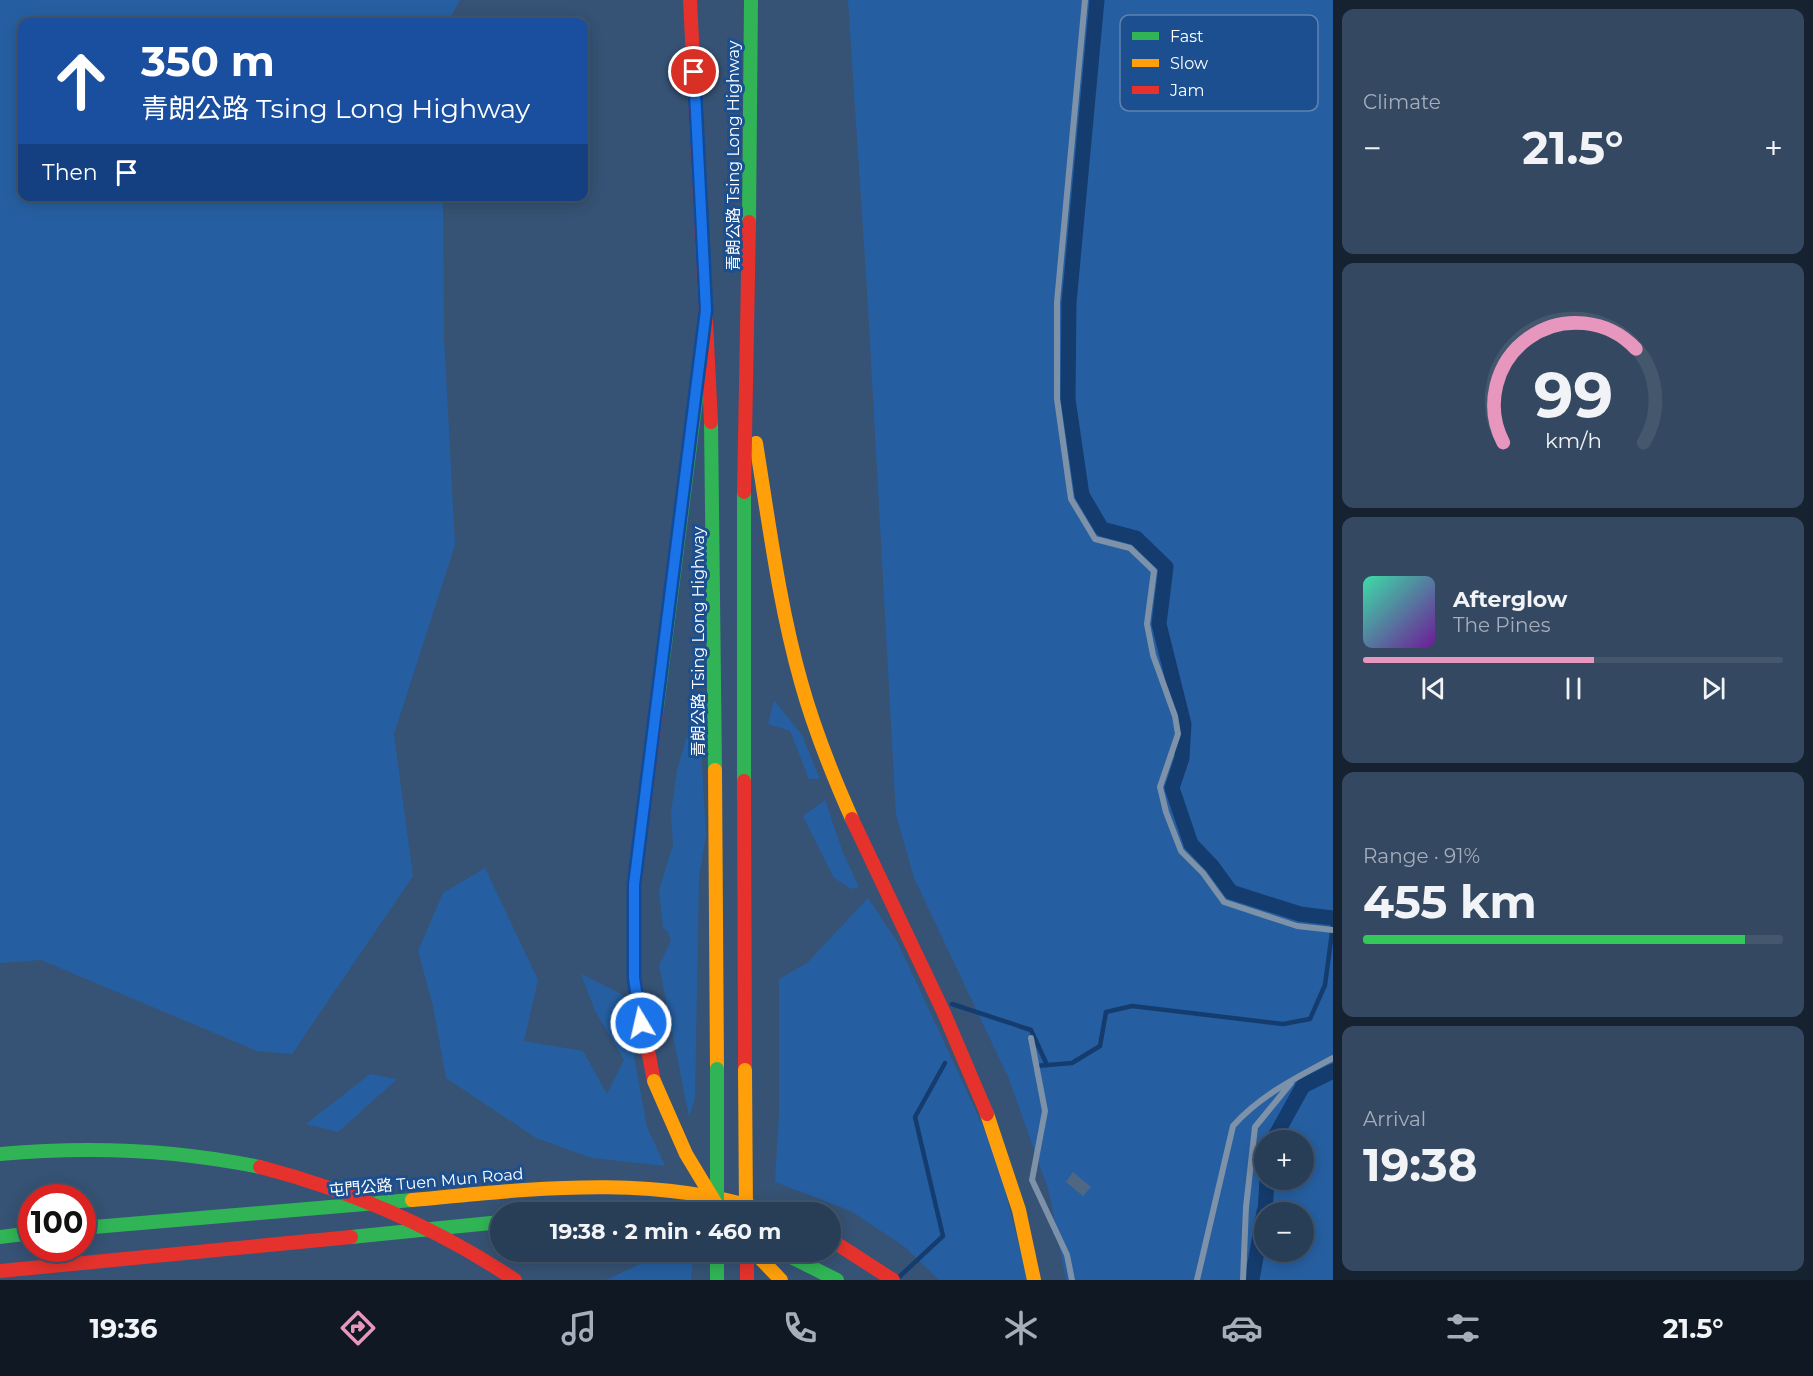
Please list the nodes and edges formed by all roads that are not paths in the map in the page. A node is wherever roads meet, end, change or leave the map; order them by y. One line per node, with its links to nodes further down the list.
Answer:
1 (690, 0): 4 (highway, 青朗公路 Tsing Long Highway)
2 (751, 0): 5 (highway, 青朗公路 Tsing Long Highway)
3 (1085, 0): 6 (lane)
4 (706, 310): 11 (highway, bridge); 12 (highway, 青朗公路 Tsing Long Highway, bridge)
5 (748, 391): 14 (highway, 青朗公路 Tsing Long Highway, bridge); 31 (highway)
6 (1333, 930)
7 (1031, 1038): 32 (lane)
8 (1333, 1058): 9 (lane)
9 (1295, 1077): 33 (lane); 34 (lane)
10 (0, 1154): 25 (highway, bridge)
11 (713, 1202)
12 (719, 1202)
13 (738, 1202): 16 (highway, 屯門公路 Tuen Mun Road)
14 (746, 1202)
15 (490, 1222): 24 (highway)
16 (96, 1227)
17 (18, 1235): 18 (highway)
18 (0, 1237)
19 (841, 1246): 30 (highway)
20 (717, 1262): 26 (highway)
21 (747, 1262): 27 (highway)
22 (764, 1262): 28 (highway)
23 (801, 1262): 29 (highway)
24 (0, 1271)
25 (515, 1280)
26 (717, 1280)
27 (747, 1280)
28 (781, 1280)
29 (837, 1280)
30 (893, 1280)
31 (1034, 1280)
32 (1072, 1280)
33 (1197, 1280)
34 (1243, 1280)

